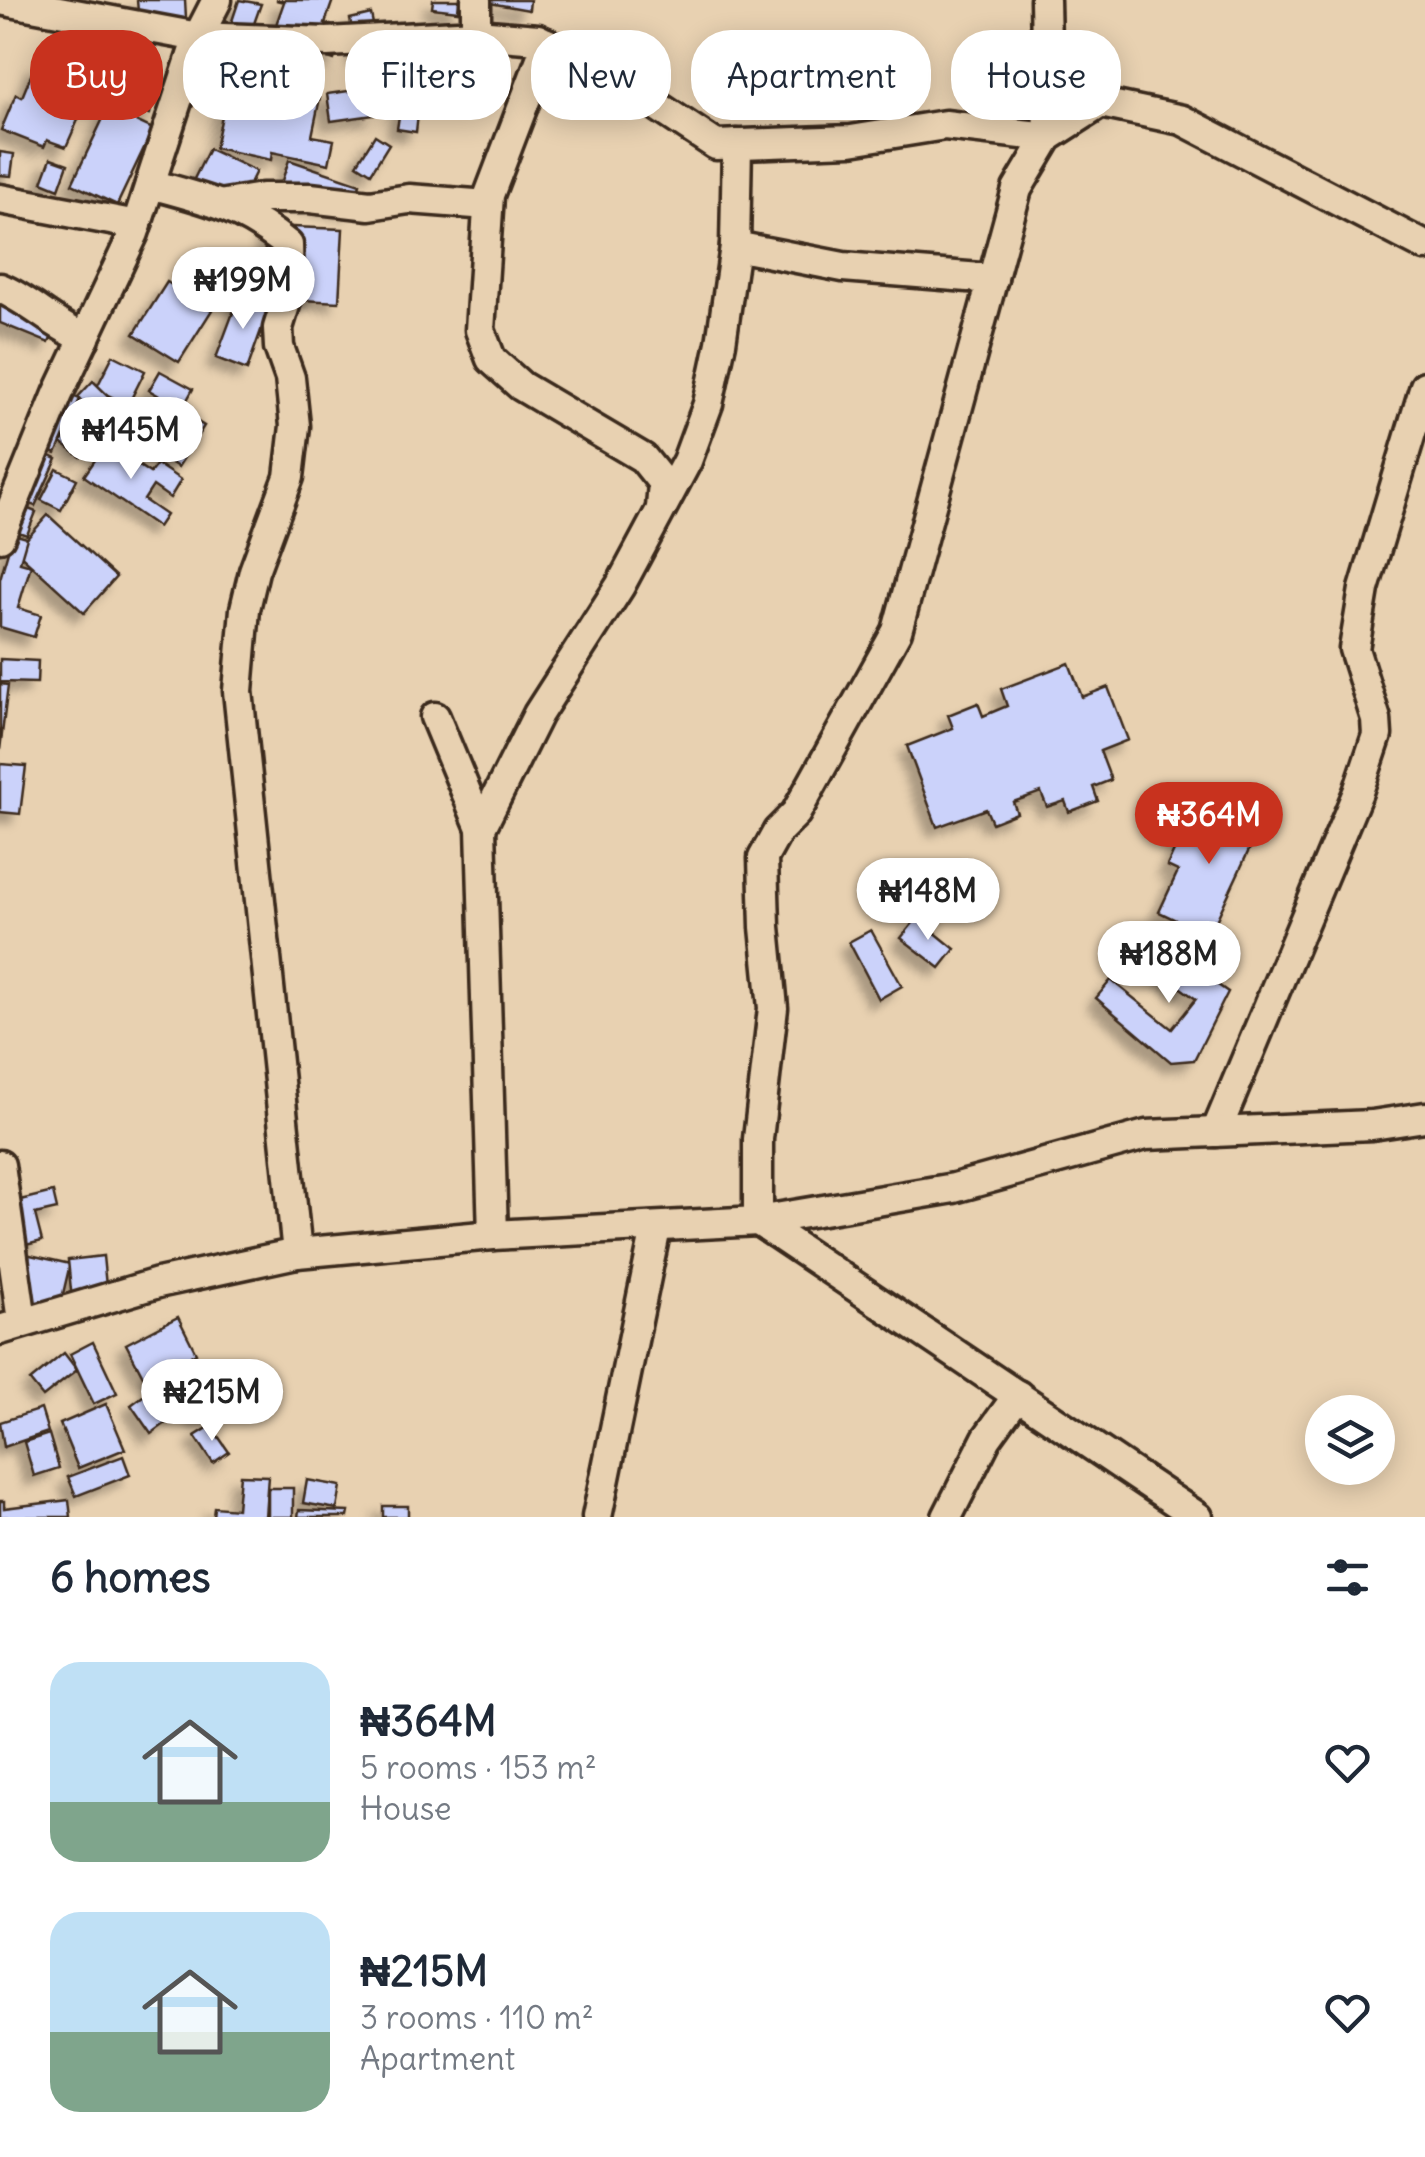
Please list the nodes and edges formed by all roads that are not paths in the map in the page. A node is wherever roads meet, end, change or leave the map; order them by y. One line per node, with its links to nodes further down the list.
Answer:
1 (0, 0): 7 (street)
2 (217, 0): 5 (street)
3 (476, 0): 6 (street)
4 (1046, 0): 11 (street)
5 (202, 30)
6 (476, 30)
7 (183, 34)
8 (183, 83): 13 (street)
9 (531, 88): 16 (street)
10 (671, 115): 12 (street)
11 (1048, 137): 12 (street); 19 (street); 20 (street)
12 (737, 144): 18 (street)
13 (150, 184): 15 (street); 17 (street)
14 (0, 199): 17 (street)
15 (224, 204): 16 (street); 34 (street)
16 (488, 205): 24 (street)
17 (137, 225): 22 (street)
18 (734, 246): 20 (street); 24 (street)
19 (1425, 246)
20 (992, 279): 31 (street)
21 (0, 288): 22 (street)
22 (84, 338): 25 (street)
23 (1425, 386): 29 (street)
24 (661, 510): 27 (street)
25 (0, 537)
26 (435, 717): 27 (street)
27 (481, 828): 33 (street)
28 (1425, 1117): 29 (street)
29 (1216, 1132): 31 (street)
30 (0, 1165): 35 (street)
31 (758, 1221): 32 (street); 36 (street)
32 (656, 1228): 33 (street); 37 (street)
33 (493, 1235): 34 (street)
34 (297, 1253): 35 (street)
35 (11, 1326)
36 (1018, 1396): 38 (street); 39 (street)
37 (597, 1517)
38 (948, 1517)
39 (1198, 1517)

